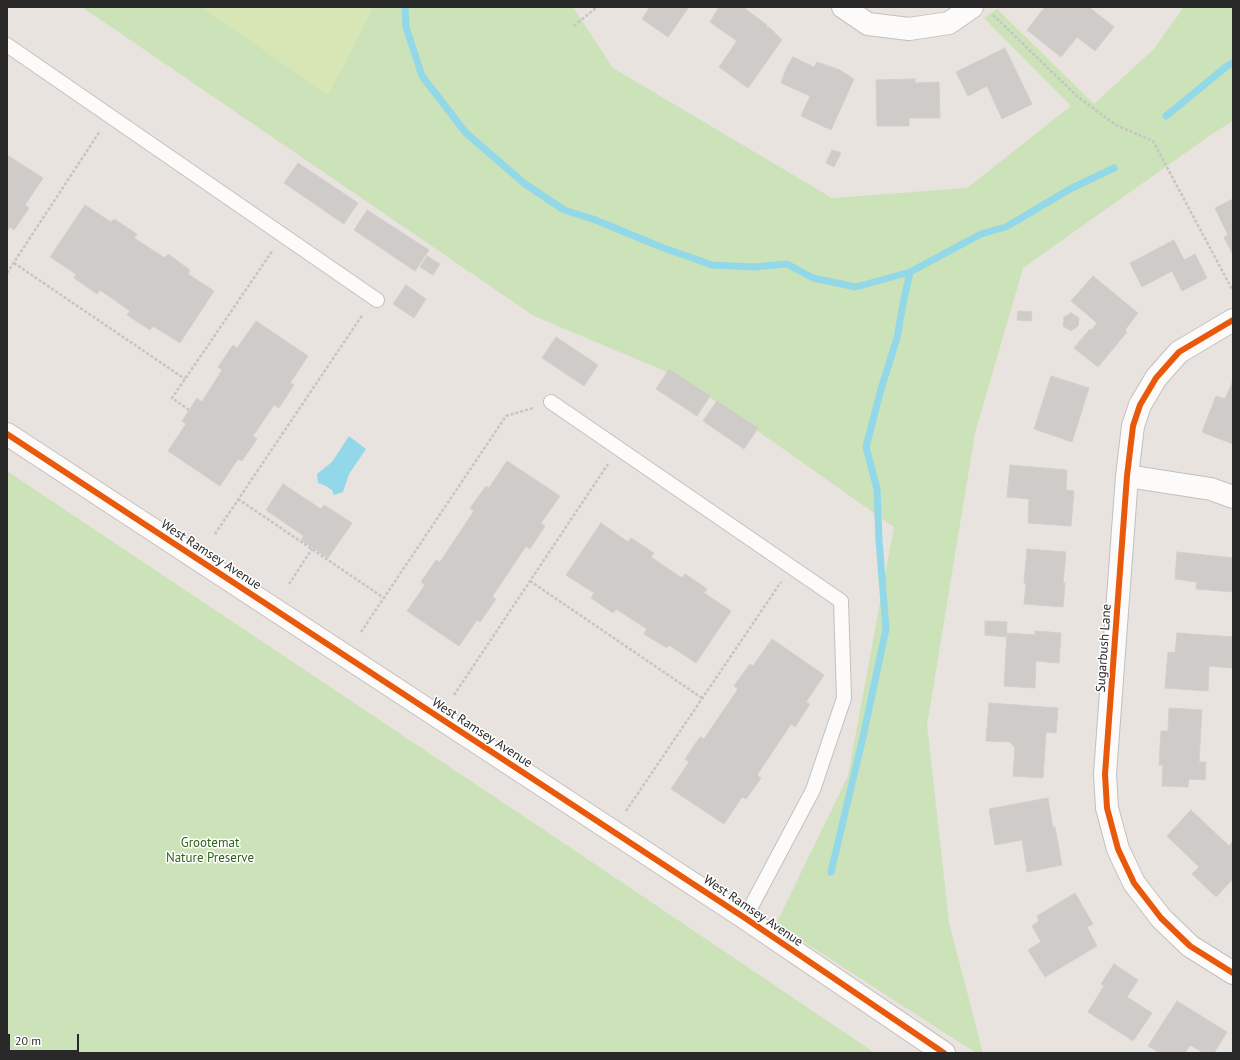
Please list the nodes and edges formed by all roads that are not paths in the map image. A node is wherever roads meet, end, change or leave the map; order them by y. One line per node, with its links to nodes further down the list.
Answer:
1 (843, 7): 2 (street)
2 (980, 9)
3 (7, 44): 4 (lane)
4 (375, 299)
5 (1233, 320): 8 (street, Sugarbush Lane)
6 (551, 402): 10 (lane)
7 (7, 434): 10 (street, West Ramsey Avenue)
8 (1127, 476): 9 (street); 11 (street, Sugarbush Lane)
9 (1233, 497)
10 (745, 918): 12 (street, West Ramsey Avenue)
11 (1233, 973)
12 (944, 1053)

